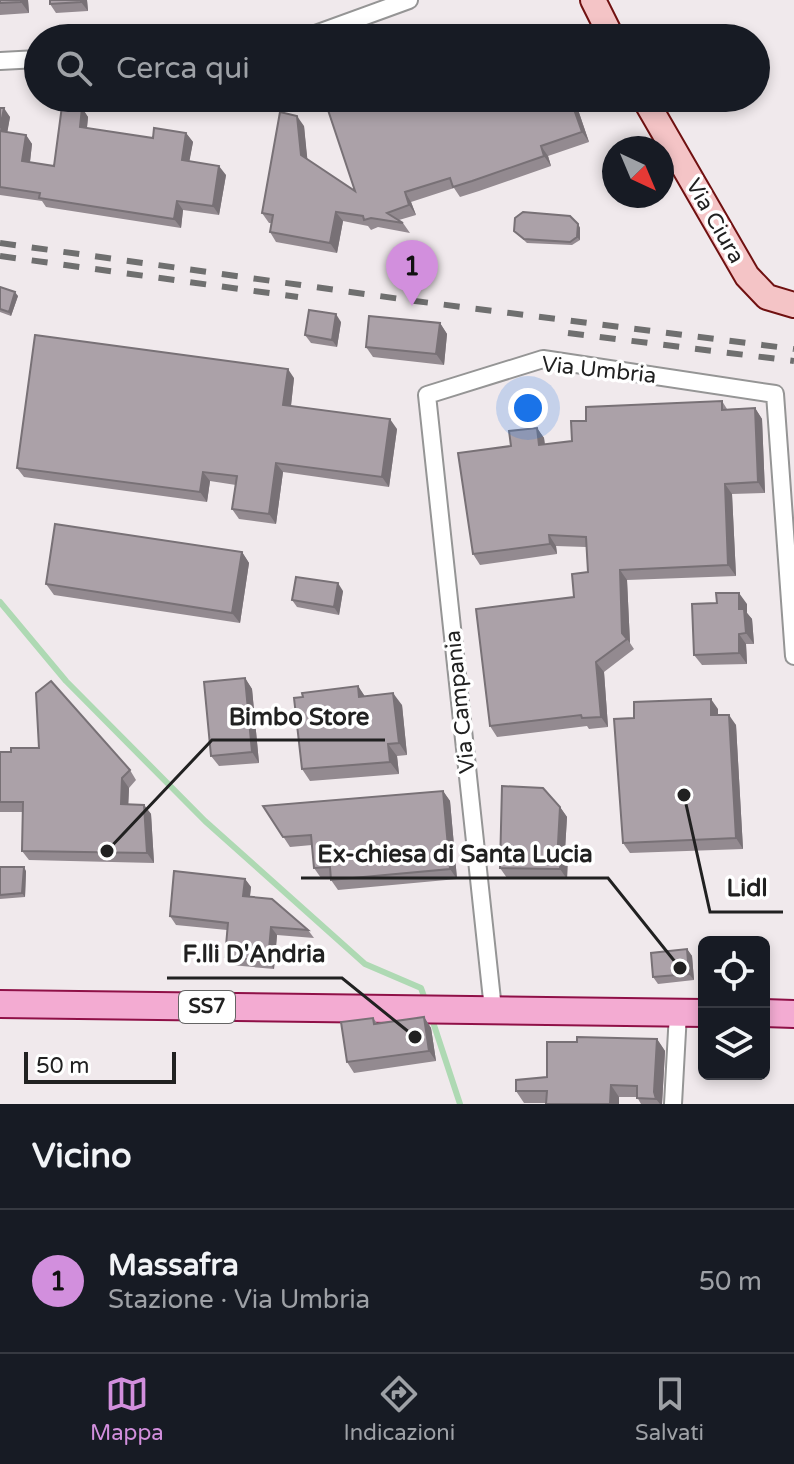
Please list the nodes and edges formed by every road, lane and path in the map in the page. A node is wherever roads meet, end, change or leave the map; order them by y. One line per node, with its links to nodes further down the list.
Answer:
1 (409, 0): 3 (street)
2 (593, 0): 4 (main road)
3 (343, 24)
4 (605, 24)
5 (24, 60): 6 (street)
6 (0, 61)
7 (652, 112): 8 (main road, Via Ciura)
8 (794, 305)
9 (427, 395): 10 (street, Via Umbria); 12 (street, Via Campania)
10 (794, 656)
11 (0, 1004): 12 (main road, SS7)
12 (493, 1009): 13 (main road, SS7)
13 (691, 1013): 16 (street)
14 (770, 1013): 15 (main road)
15 (794, 1014)
16 (673, 1104)

